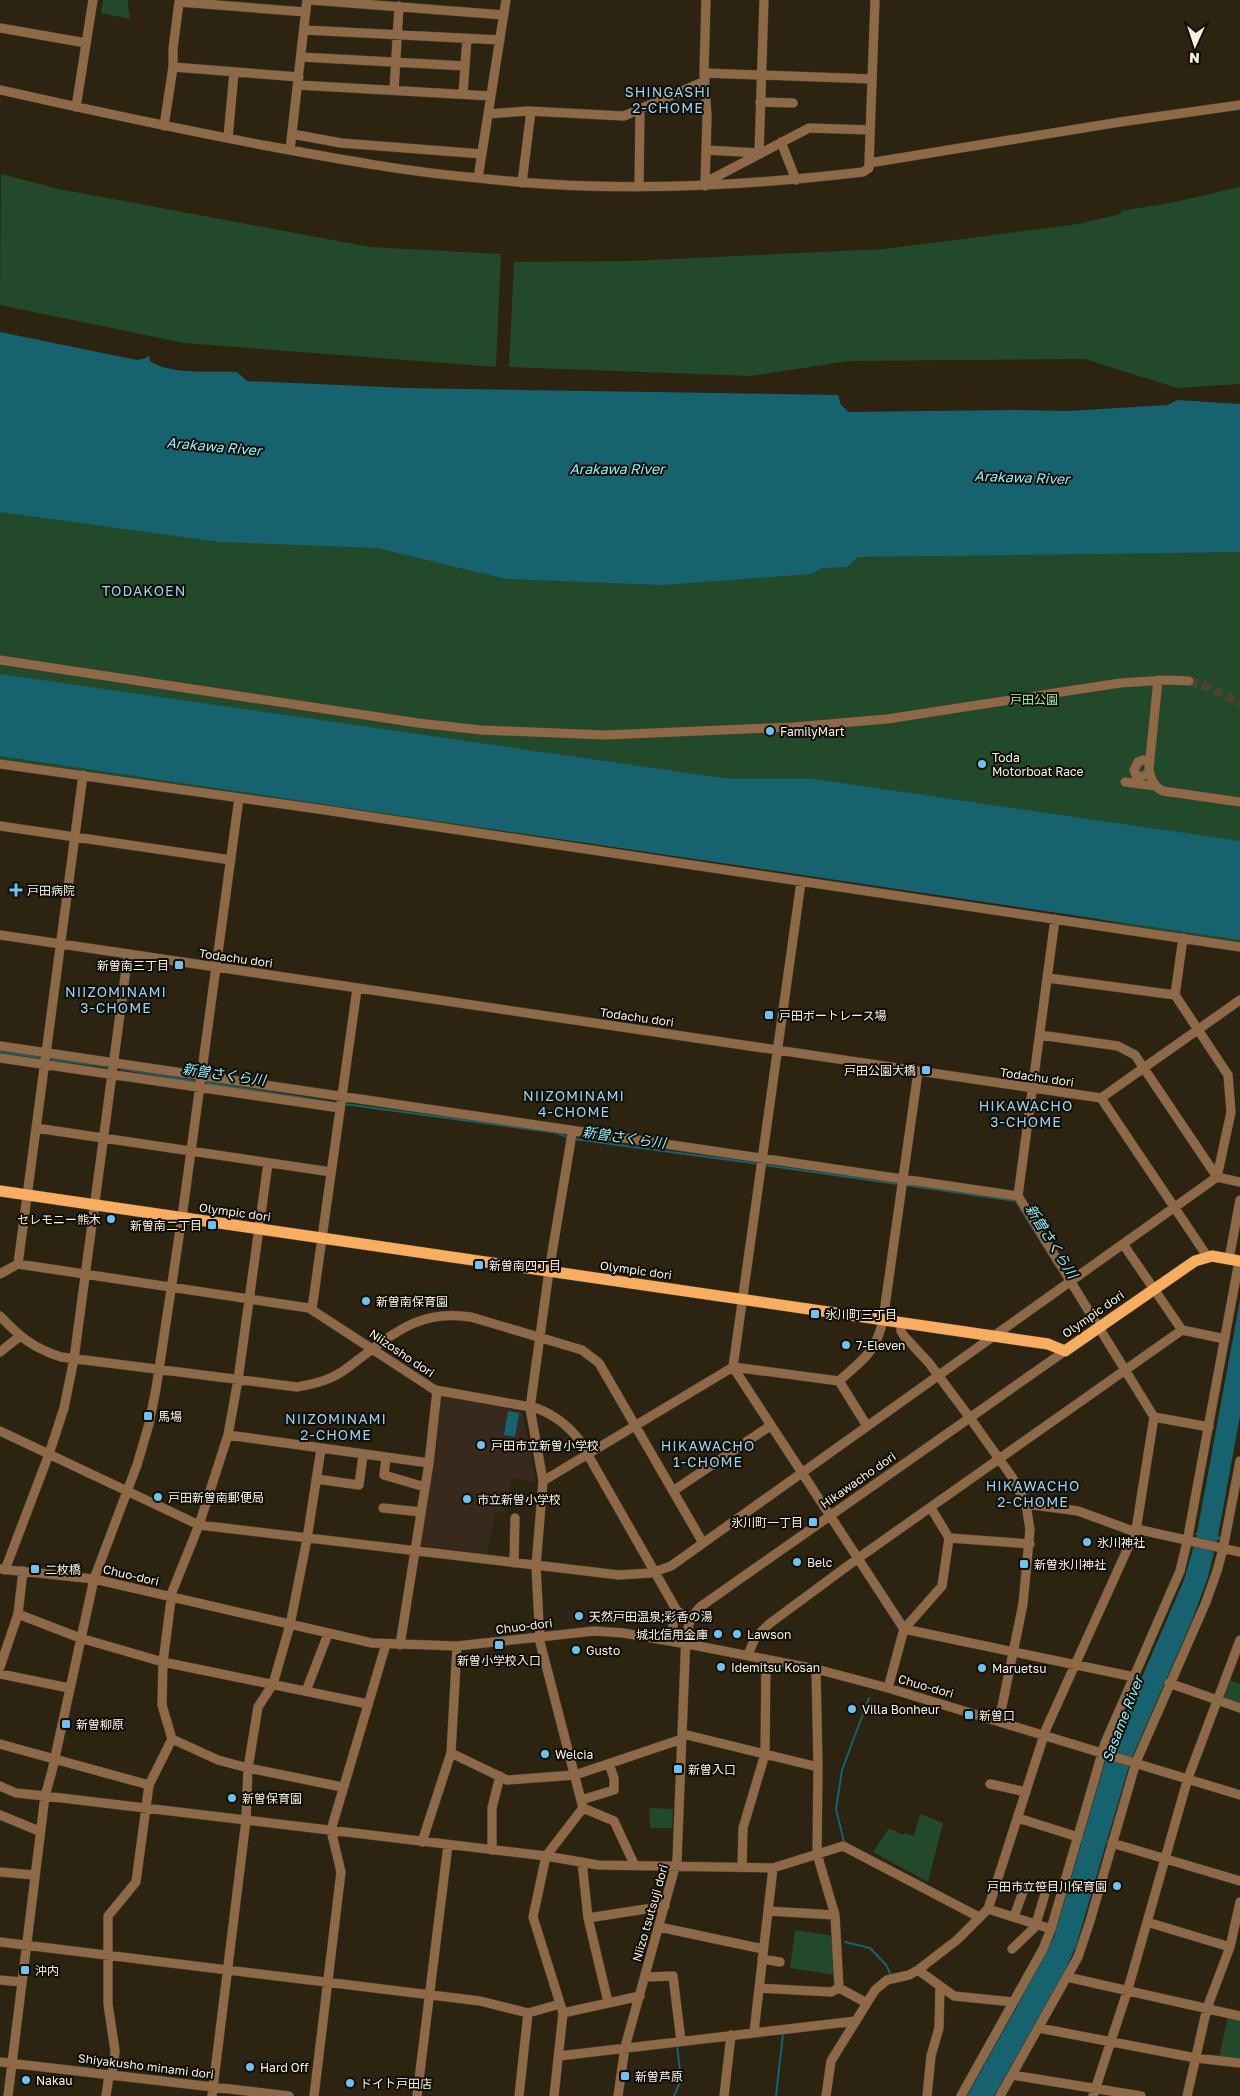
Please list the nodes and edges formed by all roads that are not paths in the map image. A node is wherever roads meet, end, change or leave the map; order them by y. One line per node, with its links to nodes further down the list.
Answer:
1 (94, 0): 17 (street)
2 (309, 0): 7 (street); 10 (street)
3 (506, 0): 11 (street)
4 (706, 0): 24 (street)
5 (764, 0): 23 (street)
6 (875, 0): 25 (street)
7 (364, 2): 9 (street)
8 (220, 3): 10 (street); 21 (street)
9 (398, 6): 11 (street); 14 (street)
10 (306, 12): 13 (street)
11 (504, 15): 16 (street)
12 (0, 28): 17 (street)
13 (304, 30): 14 (street); 18 (street)
14 (397, 35): 15 (street); 19 (street)
15 (467, 38): 16 (street); 20 (street)
16 (500, 40): 30 (street)
17 (86, 43): 34 (street)
18 (301, 57): 19 (street); 26 (street)
19 (395, 63): 20 (street); 28 (street)
20 (465, 66): 29 (street)
21 (173, 68): 22 (street); 38 (street)
22 (234, 72): 26 (street); 41 (street)
23 (761, 75): 24 (street); 25 (street); 31 (street)
24 (704, 77): 35 (street); 44 (street)
25 (872, 79): 39 (street)
26 (298, 81): 28 (street); 40 (street)
27 (0, 90): 34 (street)
28 (394, 90): 29 (street)
29 (463, 94): 30 (street)
30 (491, 96): 37 (street)
31 (760, 102): 32 (street); 45 (street)
32 (793, 103)
33 (1240, 105): 47 (street)
34 (76, 107): 38 (street)
35 (640, 109): 36 (street); 52 (street)
36 (531, 111): 37 (street); 50 (street)
37 (488, 114): 46 (street)
38 (164, 126): 41 (street)
39 (870, 130): 42 (street); 47 (street)
40 (292, 134): 43 (street); 46 (street)
41 (228, 138): 43 (street)
42 (780, 142): 45 (street); 49 (street)
43 (290, 150): 48 (street)
44 (706, 150): 45 (street); 51 (street)
45 (759, 153): 51 (street)
46 (482, 154): 48 (street)
47 (869, 163): 49 (street)
48 (478, 178): 50 (street)
49 (796, 180): 51 (street)
50 (522, 183): 52 (street)
51 (704, 186): 52 (street)
52 (639, 187)
53 (0, 660): 54 (street)
54 (1158, 680): 55 (street); 56 (street)
55 (1190, 681)
56 (1150, 760): 58 (street); 58 (street)
57 (0, 764): 59 (street)
58 (1149, 772): 61 (street)
59 (83, 775): 62 (street); 65 (street)
60 (1125, 782): 61 (street)
61 (1155, 786): 63 (street)
62 (239, 798): 66 (street); 67 (street)
63 (1240, 802)
64 (0, 826): 65 (street)
65 (74, 837): 66 (street); 71 (street)
66 (231, 860): 74 (street)
67 (801, 882): 68 (street); 82 (street)
68 (1055, 919): 70 (street); 75 (street)
69 (0, 935): 71 (street, Todachu dori)
70 (1183, 938): 72 (street); 77 (street)
71 (60, 944): 73 (street, Todachu dori); 84 (street)
72 (1240, 947)
73 (128, 954): 74 (street, Todachu dori); 85 (street)
74 (216, 967): 76 (street, Todachu dori); 88 (street)
75 (1048, 978): 77 (street); 80 (street)
76 (357, 989): 82 (street, Todachu dori); 91 (street)
77 (1175, 995): 79 (street)
78 (1240, 1000): 79 (street)
79 (1198, 1029): 86 (street); 99 (street)
80 (1040, 1035): 86 (street); 89 (street)
81 (0, 1046): 84 (street)
82 (777, 1051): 87 (street, Todachu dori); 97 (street)
83 (0, 1058): 84 (street)
84 (45, 1058): 85 (street); 92 (street)
85 (113, 1068): 88 (street); 94 (street)
86 (1144, 1068): 90 (street); 99 (street)
87 (918, 1072): 89 (street, Todachu dori); 101 (street)
88 (201, 1081): 91 (street); 95 (street)
89 (1033, 1089): 90 (street, Todachu dori); 104 (street)
90 (1101, 1098): 107 (street)
91 (341, 1103): 97 (street); 98 (street)
92 (36, 1128): 94 (street); 103 (street)
93 (571, 1138): 115 (street)
94 (104, 1139): 95 (street); 106 (street)
95 (191, 1151): 96 (street); 108 (street)
96 (268, 1162): 98 (street); 109 (street)
97 (761, 1162): 101 (street); 122 (street)
98 (332, 1172): 110 (street)
99 (1217, 1177): 100 (street); 107 (street)
100 (1240, 1182)
101 (902, 1183): 104 (street); 125 (street)
102 (0, 1191): 103 (main road, Olympic dori)
103 (27, 1195): 106 (main road, Olympic dori); 114 (street)
104 (1018, 1196): 118 (street)
105 (1240, 1200): 113 (street)
106 (95, 1205): 108 (main road, Olympic dori); 117 (street)
107 (1174, 1208): 111 (street); 112 (street)
108 (181, 1218): 109 (main road, Olympic dori); 119 (street)
109 (258, 1229): 110 (main road, Olympic dori); 121 (street)
110 (322, 1238): 115 (main road, Olympic dori); 123 (street)
111 (1123, 1244): 118 (street); 120 (street)
112 (1207, 1256): 113 (main road); 120 (main road, Olympic dori)
113 (1236, 1260): 132 (street)
114 (18, 1264): 116 (street); 117 (street, Niizosho dori)
115 (549, 1271): 122 (main road, Olympic dori); 131 (street)
116 (0, 1274)
117 (85, 1274): 119 (street, Niizosho dori); 136 (street)
118 (1068, 1283): 127 (street); 129 (street)
119 (171, 1287): 121 (street, Niizosho dori); 138 (street)
120 (1154, 1289): 127 (main road, Olympic dori); 128 (street)
121 (249, 1299): 123 (street, Niizosho dori); 141 (street)
122 (742, 1300): 125 (main road, Olympic dori); 137 (street)
123 (312, 1309): 133 (street, Niizosho dori)
124 (0, 1316): 130 (street)
125 (883, 1320): 126 (main road, Olympic dori); 142 (street)
126 (901, 1323): 129 (main road, Olympic dori); 140 (street)
127 (1098, 1328): 134 (main road, Olympic dori); 139 (street)
128 (1182, 1330): 132 (street); 139 (street)
129 (993, 1336): 134 (main road, Olympic dori); 140 (street)
130 (19, 1337): 135 (street); 136 (street)
131 (539, 1337): 133 (street); 144 (street); 147 (street)
132 (1225, 1339): 150 (street)
133 (373, 1349): 141 (street); 143 (street, Niizosho dori)
134 (1064, 1351): 146 (street, Hikawacho dori)
135 (0, 1352)
136 (74, 1359): 138 (street); 154 (street)
137 (733, 1367): 142 (street); 147 (street); 148 (street)
138 (159, 1370): 141 (street); 165 (street)
139 (1124, 1370): 145 (street); 158 (street)
140 (939, 1376): 146 (street); 149 (street)
141 (238, 1380): 152 (street)
142 (839, 1381): 149 (street)
143 (437, 1391): 144 (street, Niizosho dori); 160 (street)
144 (530, 1408): 155 (street, Niizosho dori); 163 (street)
145 (1154, 1417): 150 (street); 174 (street)
146 (970, 1418): 158 (street); 171 (street, Hikawacho dori)
147 (635, 1425): 155 (street); 166 (street)
148 (770, 1426): 161 (street); 166 (street)
149 (867, 1426): 161 (street)
150 (1209, 1427): 177 (street)
151 (0, 1431): 154 (street)
152 (228, 1434): 153 (street); 173 (street)
153 (321, 1448): 156 (street); 162 (street)
154 (49, 1454): 165 (street); 186 (street)
155 (588, 1454): 163 (street); 188 (street, Niizosho dori)
156 (363, 1455): 157 (street); 162 (street)
157 (386, 1458): 160 (street); 164 (street)
158 (999, 1459): 167 (street); 169 (street)
159 (1240, 1461): 180 (street)
160 (429, 1463): 164 (street)
161 (801, 1473): 171 (street); 178 (street)
162 (316, 1479): 176 (street)
163 (543, 1481): 185 (street)
164 (425, 1487): 170 (street)
165 (127, 1491): 173 (street); 189 (street)
166 (673, 1491): 178 (street)
167 (1026, 1504): 174 (street); 179 (street)
168 (383, 1508): 170 (street)
169 (930, 1508): 175 (street); 183 (street)
170 (421, 1512): 181 (street)
171 (830, 1516): 183 (street); 193 (street, Hikawacho dori)
172 (515, 1518): 184 (street)
173 (198, 1525): 176 (street); 190 (street)
174 (1136, 1530): 177 (street); 209 (street)
175 (949, 1538): 179 (street); 195 (street)
176 (307, 1539): 181 (street); 194 (street)
177 (1189, 1542): 180 (street); 214 (street)
178 (703, 1543): 188 (street)
179 (1030, 1544): 205 (street)
180 (1222, 1549): 182 (street); 215 (street)
181 (416, 1550): 184 (street); 203 (street)
182 (1240, 1552)
183 (856, 1559): 195 (street); 206 (street)
184 (514, 1563): 185 (street)
185 (536, 1566): 188 (street); 197 (street)
186 (2, 1570): 187 (street, Chuo-dori)
187 (23, 1571): 189 (street, Chuo-dori); 192 (street)
188 (655, 1572): 191 (street, Niizosho dori)
189 (94, 1579): 190 (street, Chuo-dori); 198 (street)
190 (171, 1597): 194 (street, Chuo-dori); 208 (street)
191 (677, 1611): 193 (street); 200 (street)
192 (18, 1614): 198 (street); 211 (street)
193 (690, 1618): 201 (street)
194 (290, 1625): 196 (street, Chuo-dori); 216 (street)
195 (904, 1629): 205 (street); 218 (street)
196 (328, 1634): 202 (street, Chuo-dori); 219 (street)
197 (540, 1637): 200 (street, Chuo-dori); 204 (street, Chuo-dori); 236 (street)
198 (80, 1638): 208 (street); 217 (street)
199 (1240, 1640): 210 (street)
200 (673, 1641): 201 (street, Chuo-dori)
201 (686, 1643): 206 (street, Chuo-dori); 225 (street, Niizo tsutsuji dori)
202 (386, 1644): 203 (street, Chuo-dori); 221 (street)
203 (400, 1645): 204 (street, Chuo-dori)
204 (457, 1646): 229 (street)
205 (1012, 1651): 209 (street); 223 (street)
206 (748, 1655): 207 (street, Chuo-dori)
207 (766, 1659): 212 (street, Chuo-dori); 230 (street)
208 (163, 1662): 216 (street); 226 (street)
209 (1076, 1664): 214 (street); 224 (street)
210 (1236, 1664): 220 (street)
211 (0, 1667)
212 (816, 1668): 218 (street, Chuo-dori); 234 (street)
213 (0, 1674): 217 (street)
214 (1134, 1677): 228 (street)
215 (1169, 1683): 220 (street); 232 (street)
216 (273, 1684): 219 (street); 235 (street)
217 (69, 1688): 231 (street)
218 (888, 1688): 223 (street, Chuo-dori)
219 (306, 1691): 221 (street)
220 (1218, 1700): 222 (street); 238 (street)
221 (368, 1704): 242 (street)
222 (1240, 1708)
223 (999, 1721): 224 (street, Chuo-dori)
224 (1044, 1734): 228 (street, Chuo-dori); 243 (street)
225 (682, 1736): 230 (street); 233 (street); 263 (street, Niizo tsutsuji dori)
226 (172, 1739): 235 (street); 240 (street)
227 (0, 1744): 231 (street)
228 (1103, 1752): 232 (street, Chuo-dori); 253 (street)
229 (451, 1753): 237 (street); 254 (street)
230 (765, 1754): 234 (street); 264 (street)
231 (54, 1760): 240 (street); 245 (street)
232 (1135, 1762): 238 (street); 255 (street)
233 (609, 1764): 236 (street); 246 (street)
234 (818, 1767): 258 (street)
235 (248, 1768): 242 (street); 250 (street)
236 (575, 1775): 237 (street); 246 (street)
237 (500, 1776): 257 (street)
238 (1188, 1778): 244 (street); 260 (street)
239 (990, 1784): 243 (street)
240 (149, 1785): 247 (street)
241 (0, 1786): 245 (street)
242 (342, 1787): 251 (street)
243 (1026, 1792): 249 (street)
244 (1240, 1795)
245 (45, 1796): 247 (street); 252 (street)
246 (582, 1804): 259 (street); 262 (street)
247 (145, 1808): 250 (street); 288 (street)
248 (0, 1815): 252 (street)
249 (1018, 1818): 253 (street); 273 (street)
250 (246, 1820): 251 (street); 291 (street)
251 (330, 1830): 254 (street); 297 (street)
252 (39, 1831): 267 (street)
253 (1078, 1837): 282 (street)
254 (422, 1842): 256 (street)
255 (1112, 1843): 260 (street); 294 (street)
256 (448, 1845): 257 (street); 302 (street)
257 (492, 1850): 259 (street)
258 (817, 1854): 265 (street); 275 (street); 276 (street)
259 (546, 1856): 261 (street); 307 (street)
260 (1166, 1859): 268 (street); 279 (street)
261 (582, 1862): 262 (street); 278 (street)
262 (634, 1864): 263 (street)
263 (676, 1865): 264 (street); 272 (street, Niizo tsutsuji dori)
264 (742, 1867): 265 (street)
265 (773, 1868): 274 (street)
266 (0, 1872): 267 (street)
267 (34, 1875): 284 (street)
268 (1240, 1881)
269 (1025, 1886): 277 (street)
270 (1046, 1894): 280 (street)
271 (1240, 1902): 285 (street)
272 (665, 1906): 278 (street); 281 (street, Niizo tsutsuji dori)
273 (988, 1909): 276 (street); 277 (street)
274 (768, 1911): 275 (street); 286 (street)
275 (835, 1915): 300 (street)
276 (979, 1917): 292 (street)
277 (1014, 1917): 280 (street)
278 (588, 1918): 304 (street)
279 (1147, 1922): 285 (street); 301 (street)
280 (1036, 1924): 282 (street); 287 (street)
281 (659, 1927): 286 (street); 293 (street, Niizo tsutsuji dori)
282 (1051, 1929): 305 (street)
283 (0, 1942): 284 (street)
284 (25, 1946): 288 (street); 296 (street)
285 (1230, 1947): 308 (street)
286 (763, 1949): 289 (street)
287 (1012, 1949)
288 (107, 1955): 291 (street); 323 (street)
289 (762, 1959): 290 (street); 299 (street)
290 (780, 1962)
291 (227, 1970): 297 (street); 325 (street)
292 (918, 1970): 298 (street); 306 (street)
293 (645, 1977): 303 (street, Niizo tsutsuji dori); 315 (street)
294 (1067, 1977): 301 (street); 312 (street)
295 (0, 1980): 296 (street)
296 (21, 1982): 321 (street)
297 (327, 1983): 302 (street); 330 (street)
298 (940, 1986): 305 (street); 337 (street)
299 (759, 1988): 300 (street); 313 (street)
300 (839, 1988): 306 (street)
301 (1127, 1990): 308 (street); 316 (street)
302 (430, 1995): 309 (street); 331 (street)
303 (640, 1996): 304 (street); 317 (street, Niizo tsutsuji dori)
304 (608, 2002): 307 (street)
305 (1014, 2002): 338 (street)
306 (867, 2003): 311 (street)
307 (561, 2008): 309 (street); 318 (street)
308 (1207, 2008): 310 (street); 319 (street)
309 (528, 2013): 332 (street)
310 (1240, 2016)
311 (856, 2021): 313 (street); 336 (street)
312 (1039, 2028): 316 (street); 324 (street)
313 (754, 2032): 314 (street)
314 (731, 2035): 315 (street); 335 (street)
315 (680, 2041): 317 (street)
316 (1110, 2042): 319 (street); 326 (street)
317 (625, 2047): 318 (street); 334 (street, Niizo tsutsuji dori)
318 (559, 2056): 333 (street)
319 (1196, 2058): 322 (street); 341 (street)
320 (0, 2062): 321 (street, Shiyakusho minami dori)
321 (12, 2064): 323 (street, Shiyakusho minami dori); 327 (street)
322 (1240, 2064)
323 (111, 2075): 325 (street, Shiyakusho minami dori); 328 (street)
324 (1012, 2075): 326 (street); 339 (street)
325 (212, 2091): 329 (street, Shiyakusho minami dori)
326 (1094, 2092): 340 (street)
327 (8, 2096)
328 (106, 2096)
329 (289, 2096)
330 (314, 2096)
331 (417, 2096)
332 (520, 2096)
333 (554, 2096)
334 (618, 2096)
335 (724, 2096)
336 (826, 2096)
337 (926, 2096)
338 (961, 2096)
339 (1000, 2096)
340 (1140, 2096)
341 (1187, 2096)

